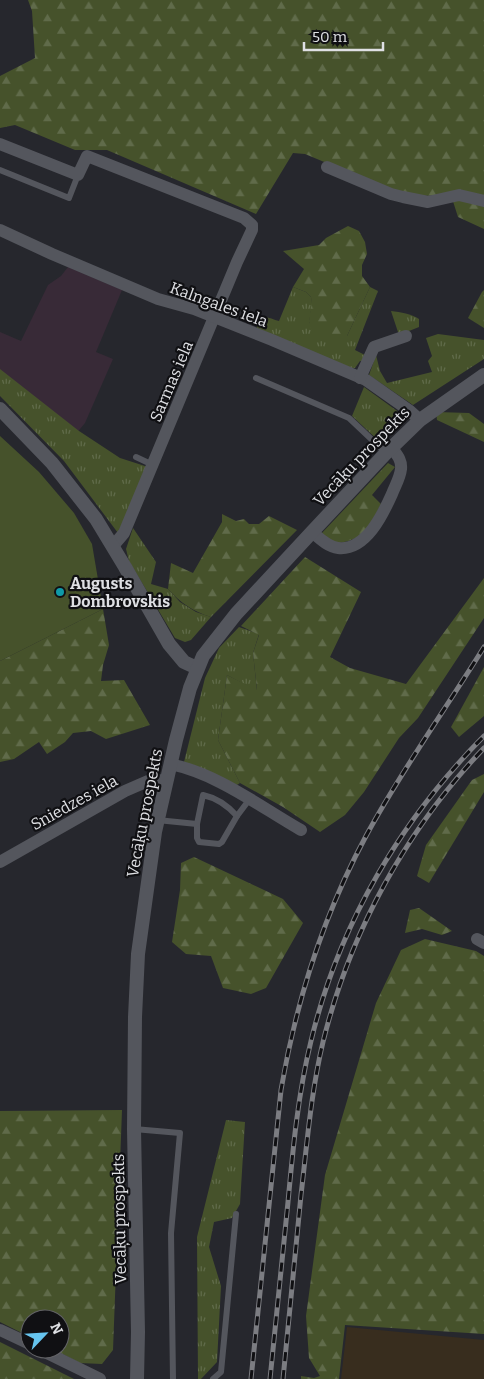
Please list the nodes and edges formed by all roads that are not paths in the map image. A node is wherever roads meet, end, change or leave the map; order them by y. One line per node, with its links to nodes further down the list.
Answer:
1 (0, 144): 4 (street)
2 (327, 167): 5 (street)
3 (0, 170): 4 (lane)
4 (78, 175): 7 (street, Sarmas iela)
5 (484, 200)
6 (1, 233): 7 (street, Kalngales iela)
7 (214, 318): 11 (street, Kalngales iela); 16 (street, Sarmas iela)
8 (406, 336): 11 (street)
9 (484, 376): 13 (main road, Vecāķu prospekts)
10 (256, 378): 14 (lane)
11 (360, 378): 13 (street, Kalngales iela)
12 (0, 409): 18 (main road)
13 (420, 420): 14 (main road, Vecāķu prospekts)
14 (389, 451): 17 (main road, Vecāķu prospekts); 17 (street)
15 (136, 457): 16 (lane)
16 (153, 465): 18 (street, Sarmas iela)
17 (312, 532): 19 (main road, Vecāķu prospekts)
18 (113, 546): 19 (main road)
19 (197, 668): 20 (main road, Vecāķu prospekts)
20 (170, 764): 21 (main road, Vecāķu prospekts); 22 (street)
21 (166, 780): 24 (main road, Vecāķu prospekts); 27 (street, Sniedzes iela)
22 (249, 800): 23 (lane); 26 (street)
23 (237, 816): 25 (lane); 25 (lane)
24 (158, 820): 25 (lane); 28 (main road, Vecāķu prospekts)
25 (197, 824)
26 (301, 830)
27 (0, 862)
28 (134, 1129): 34 (main road, Vecāķu prospekts); 35 (lane)
29 (236, 1214): 36 (lane)
30 (0, 1330): 31 (street)
31 (20, 1339)
32 (59, 1359): 33 (street)
33 (100, 1379)
34 (137, 1379)
35 (173, 1379)
36 (213, 1379)

